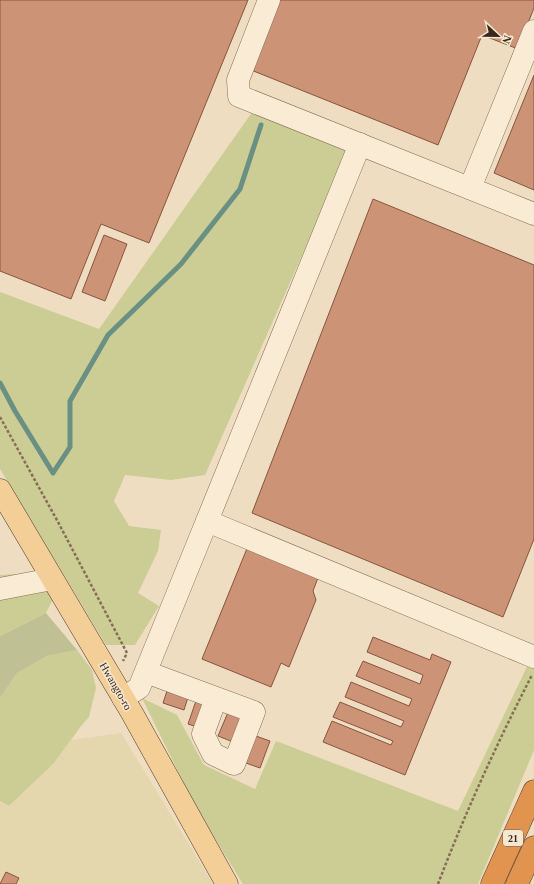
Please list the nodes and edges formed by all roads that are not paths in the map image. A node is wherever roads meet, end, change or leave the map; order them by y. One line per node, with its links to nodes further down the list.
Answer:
1 (268, 0): 3 (lane)
2 (534, 31): 4 (lane)
3 (360, 144): 4 (lane); 7 (lane)
4 (470, 188): 5 (lane)
5 (534, 214)
6 (0, 490): 8 (main road, Hwangto-ro)
7 (207, 521): 10 (lane); 11 (lane)
8 (52, 579): 9 (lane); 12 (main road, Hwangto-ro)
9 (0, 590)
10 (534, 657)
11 (146, 672): 12 (lane); 13 (lane)
12 (118, 690): 16 (main road, Hwangto-ro)
13 (216, 698)
14 (534, 791): 17 (highway, 21)
15 (534, 847): 18 (highway, 21)
16 (227, 884)
17 (492, 884)
18 (517, 884)

